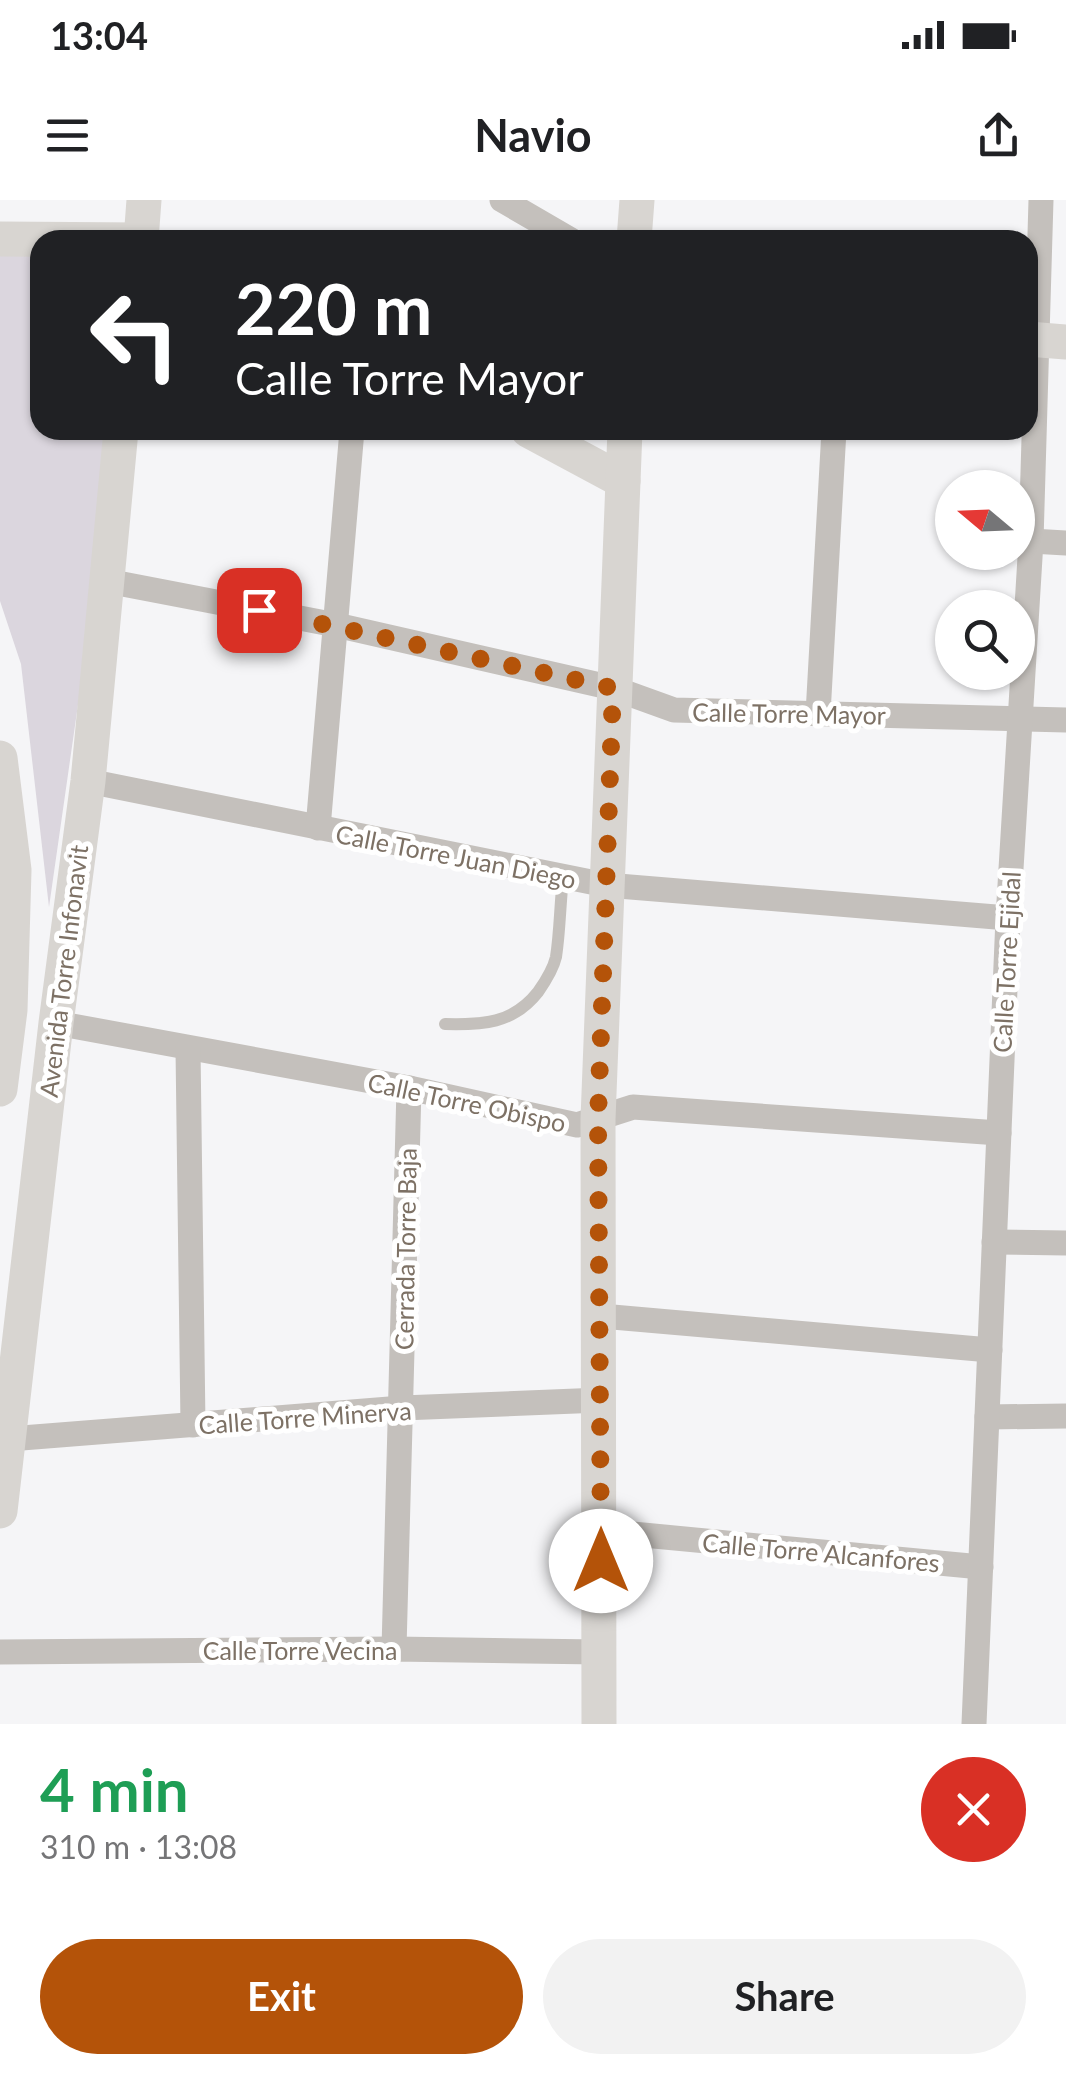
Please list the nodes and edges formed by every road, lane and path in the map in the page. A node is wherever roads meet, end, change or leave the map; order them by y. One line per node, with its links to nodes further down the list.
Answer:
1 (144, 200): 5 (street)
2 (502, 200): 6 (street)
3 (637, 200): 7 (street)
4 (1041, 200): 10 (street, Calle Torre Ejidal)
5 (142, 230)
6 (554, 230)
7 (635, 230)
8 (0, 239): 9 (street)
9 (30, 239)
10 (1044, 340): 11 (street, Calle Torre Ejidal)
11 (1038, 433)
12 (120, 440): 23 (street, Avenida Torre Infonavit)
13 (351, 440): 24 (street)
14 (547, 440): 19 (street)
15 (625, 440): 19 (street)
16 (833, 440): 26 (street)
17 (1038, 440): 18 (street, Calle Torre Ejidal)
18 (1035, 479)
19 (623, 481): 25 (street)
20 (1035, 541): 21 (street)
21 (1066, 543)
22 (1029, 570): 27 (street, Calle Torre Ejidal)
23 (107, 580): 24 (street, Calle Torre Mayor); 30 (street, Avenida Torre Infonavit)
24 (336, 625): 25 (street, Calle Torre Mayor); 31 (street)
25 (613, 688): 26 (street, Calle Torre Mayor); 33 (street)
26 (818, 714): 27 (street, Calle Torre Mayor)
27 (1020, 718): 28 (street, Calle Torre Mayor); 34 (street, Calle Torre Ejidal)
28 (1066, 720)
29 (0, 758): 39 (street)
30 (88, 781): 31 (street, Calle Torre Juan Diego); 35 (street, Avenida Torre Infonavit)
31 (318, 828): 32 (street, Calle Torre Juan Diego)
32 (563, 878): 33 (street, Calle Torre Juan Diego); 36 (lane)
33 (606, 885): 34 (street, Calle Torre Juan Diego); 40 (street)
34 (1008, 918): 41 (street, Calle Torre Ejidal)
35 (56, 1023): 37 (street, Calle Torre Obispo); 51 (street, Avenida Torre Infonavit)
36 (445, 1024)
37 (188, 1048): 38 (street, Calle Torre Obispo); 50 (street)
38 (409, 1088): 40 (street, Calle Torre Obispo); 47 (street, Cerrada Torre Baja)
39 (0, 1089)
40 (598, 1119): 41 (street, Calle Torre Obispo); 44 (street)
41 (999, 1133): 42 (street, Calle Torre Ejidal)
42 (994, 1242): 43 (street); 45 (street, Calle Torre Ejidal)
43 (1066, 1243)
44 (601, 1316): 45 (street); 46 (street)
45 (990, 1350): 48 (street, Calle Torre Ejidal)
46 (601, 1400): 47 (street, Calle Torre Minerva); 53 (street)
47 (402, 1408): 50 (street, Calle Torre Minerva); 55 (street, Cerrada Torre Baja)
48 (987, 1416): 49 (street); 54 (street, Calle Torre Ejidal)
49 (1066, 1416)
50 (193, 1426): 51 (street, Calle Torre Minerva)
51 (9, 1439): 52 (street, Avenida Torre Infonavit)
52 (0, 1512)
53 (601, 1531): 54 (street, Calle Torre Alcanfores); 57 (street)
54 (980, 1567): 59 (street, Calle Torre Ejidal)
55 (394, 1649): 56 (street, Calle Torre Vecina); 57 (street, Calle Torre Vecina)
56 (0, 1652)
57 (600, 1652): 58 (street)
58 (599, 1724)
59 (974, 1724)

